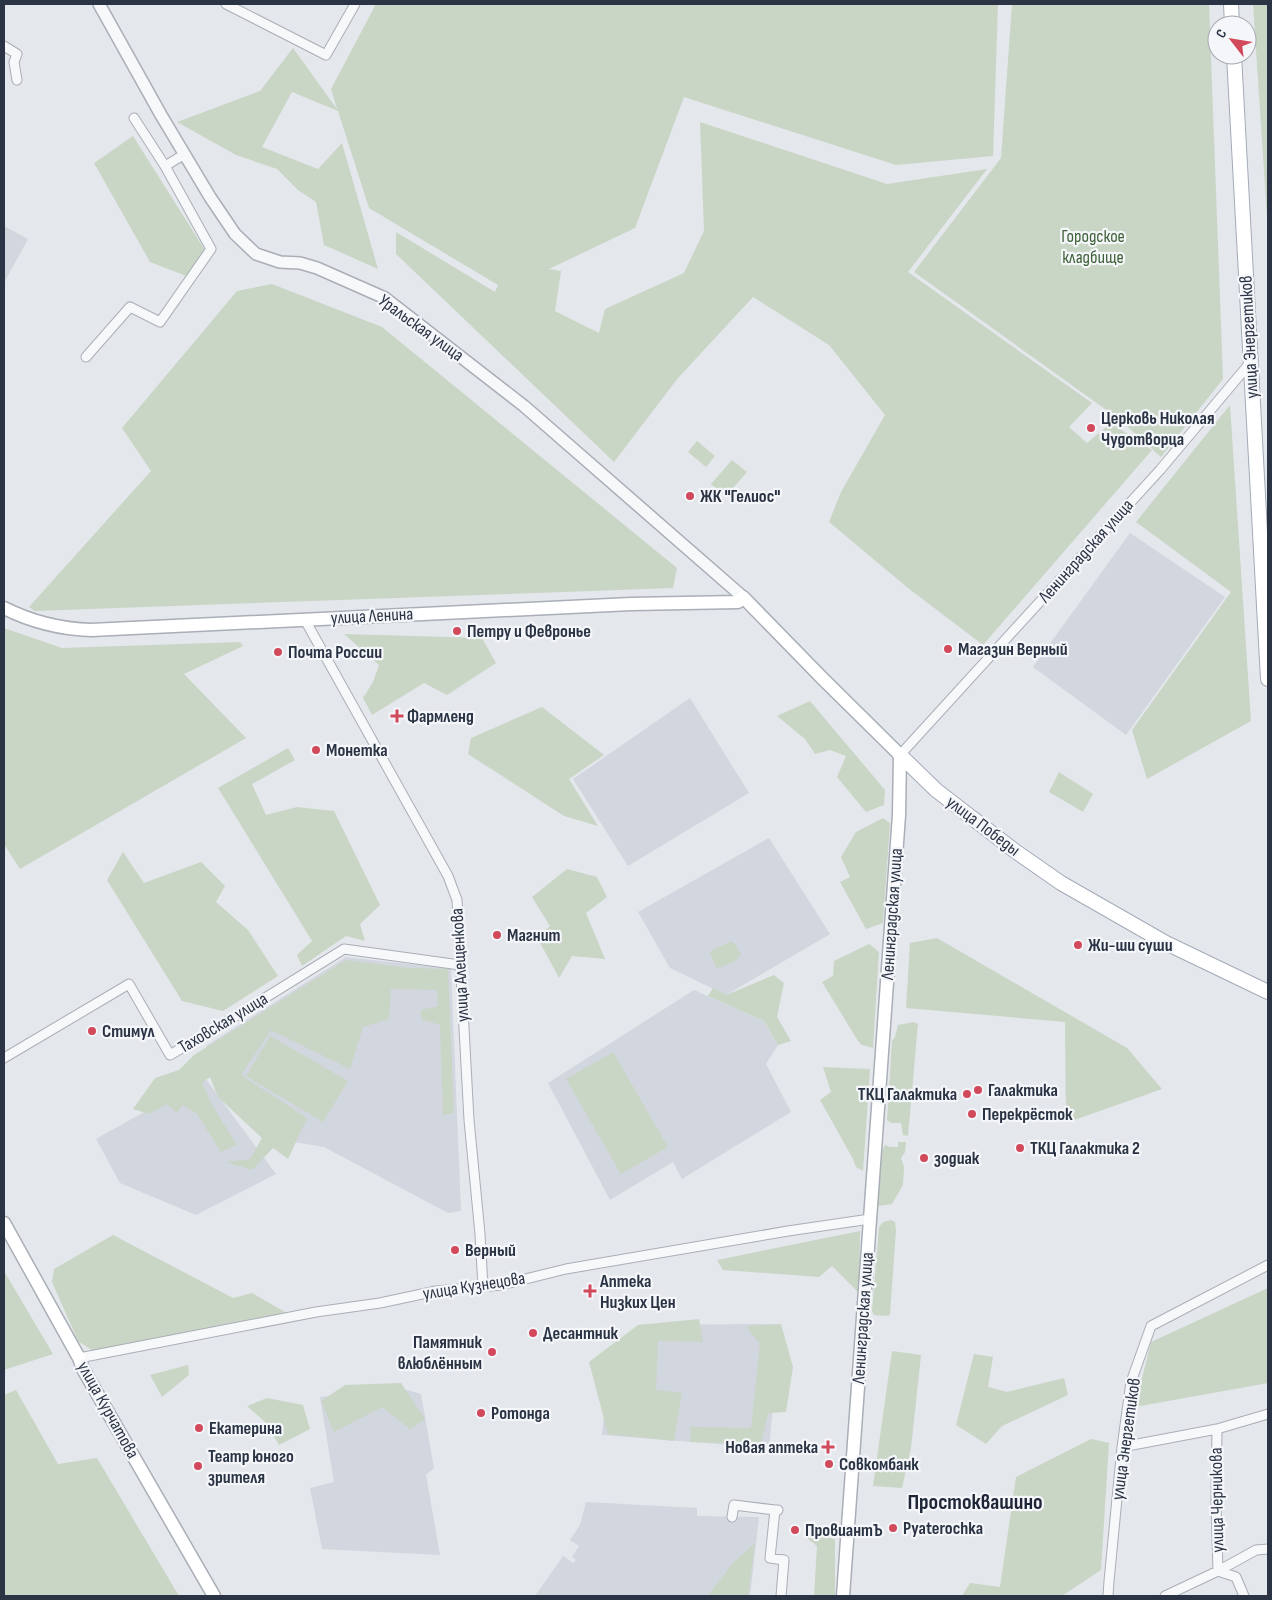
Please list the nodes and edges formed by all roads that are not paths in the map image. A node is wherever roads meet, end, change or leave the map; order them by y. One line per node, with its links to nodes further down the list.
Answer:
1 (99, 4): 8 (street, Уральская улица)
2 (355, 4): 3 (street)
3 (232, 5)
4 (4, 46): 6 (street)
5 (1235, 65): 11 (main road, улица Энергетиков)
6 (17, 80)
7 (134, 118): 9 (street)
8 (185, 154): 9 (street); 12 (street, Уральская улица)
9 (164, 166): 10 (street)
10 (86, 357)
11 (1250, 363): 15 (main road, улица Энергетиков); 16 (street, Ленинградская улица)
12 (744, 598): 14 (main road, улица Ленина); 16 (main road, улица Победы)
13 (4, 608): 14 (main road, улица Ленина)
14 (305, 620): 17 (street, улица Алещенкова)
15 (1268, 679)
16 (900, 755): 18 (main road, улица Победы); 20 (main road, Ленинградская улица)
17 (460, 965): 19 (street, Таховская улица); 23 (street, улица Алещенкова)
18 (1268, 992)
19 (4, 1058)
20 (870, 1219): 23 (street, улица Кузнецова); 33 (main road, Ленинградская улица)
21 (4, 1223): 24 (main road, улица Курчатова)
22 (1268, 1265): 27 (street, улица Энергетиков)
23 (484, 1287): 24 (street, улица Кузнецова)
24 (78, 1358): 31 (main road, улица Курчатова)
25 (1268, 1414): 26 (street)
26 (1216, 1429): 27 (street); 30 (street, улица Черникова)
27 (1122, 1447): 34 (street, улица Энергетиков)
28 (732, 1517): 32 (street)
29 (1268, 1549): 30 (street, улица Черникова)
30 (1218, 1571): 35 (street, улица Черникова); 36 (street, улица Черникова)
31 (214, 1596)
32 (780, 1596)
33 (844, 1596)
34 (1108, 1596)
35 (1165, 1596)
36 (1244, 1596)

